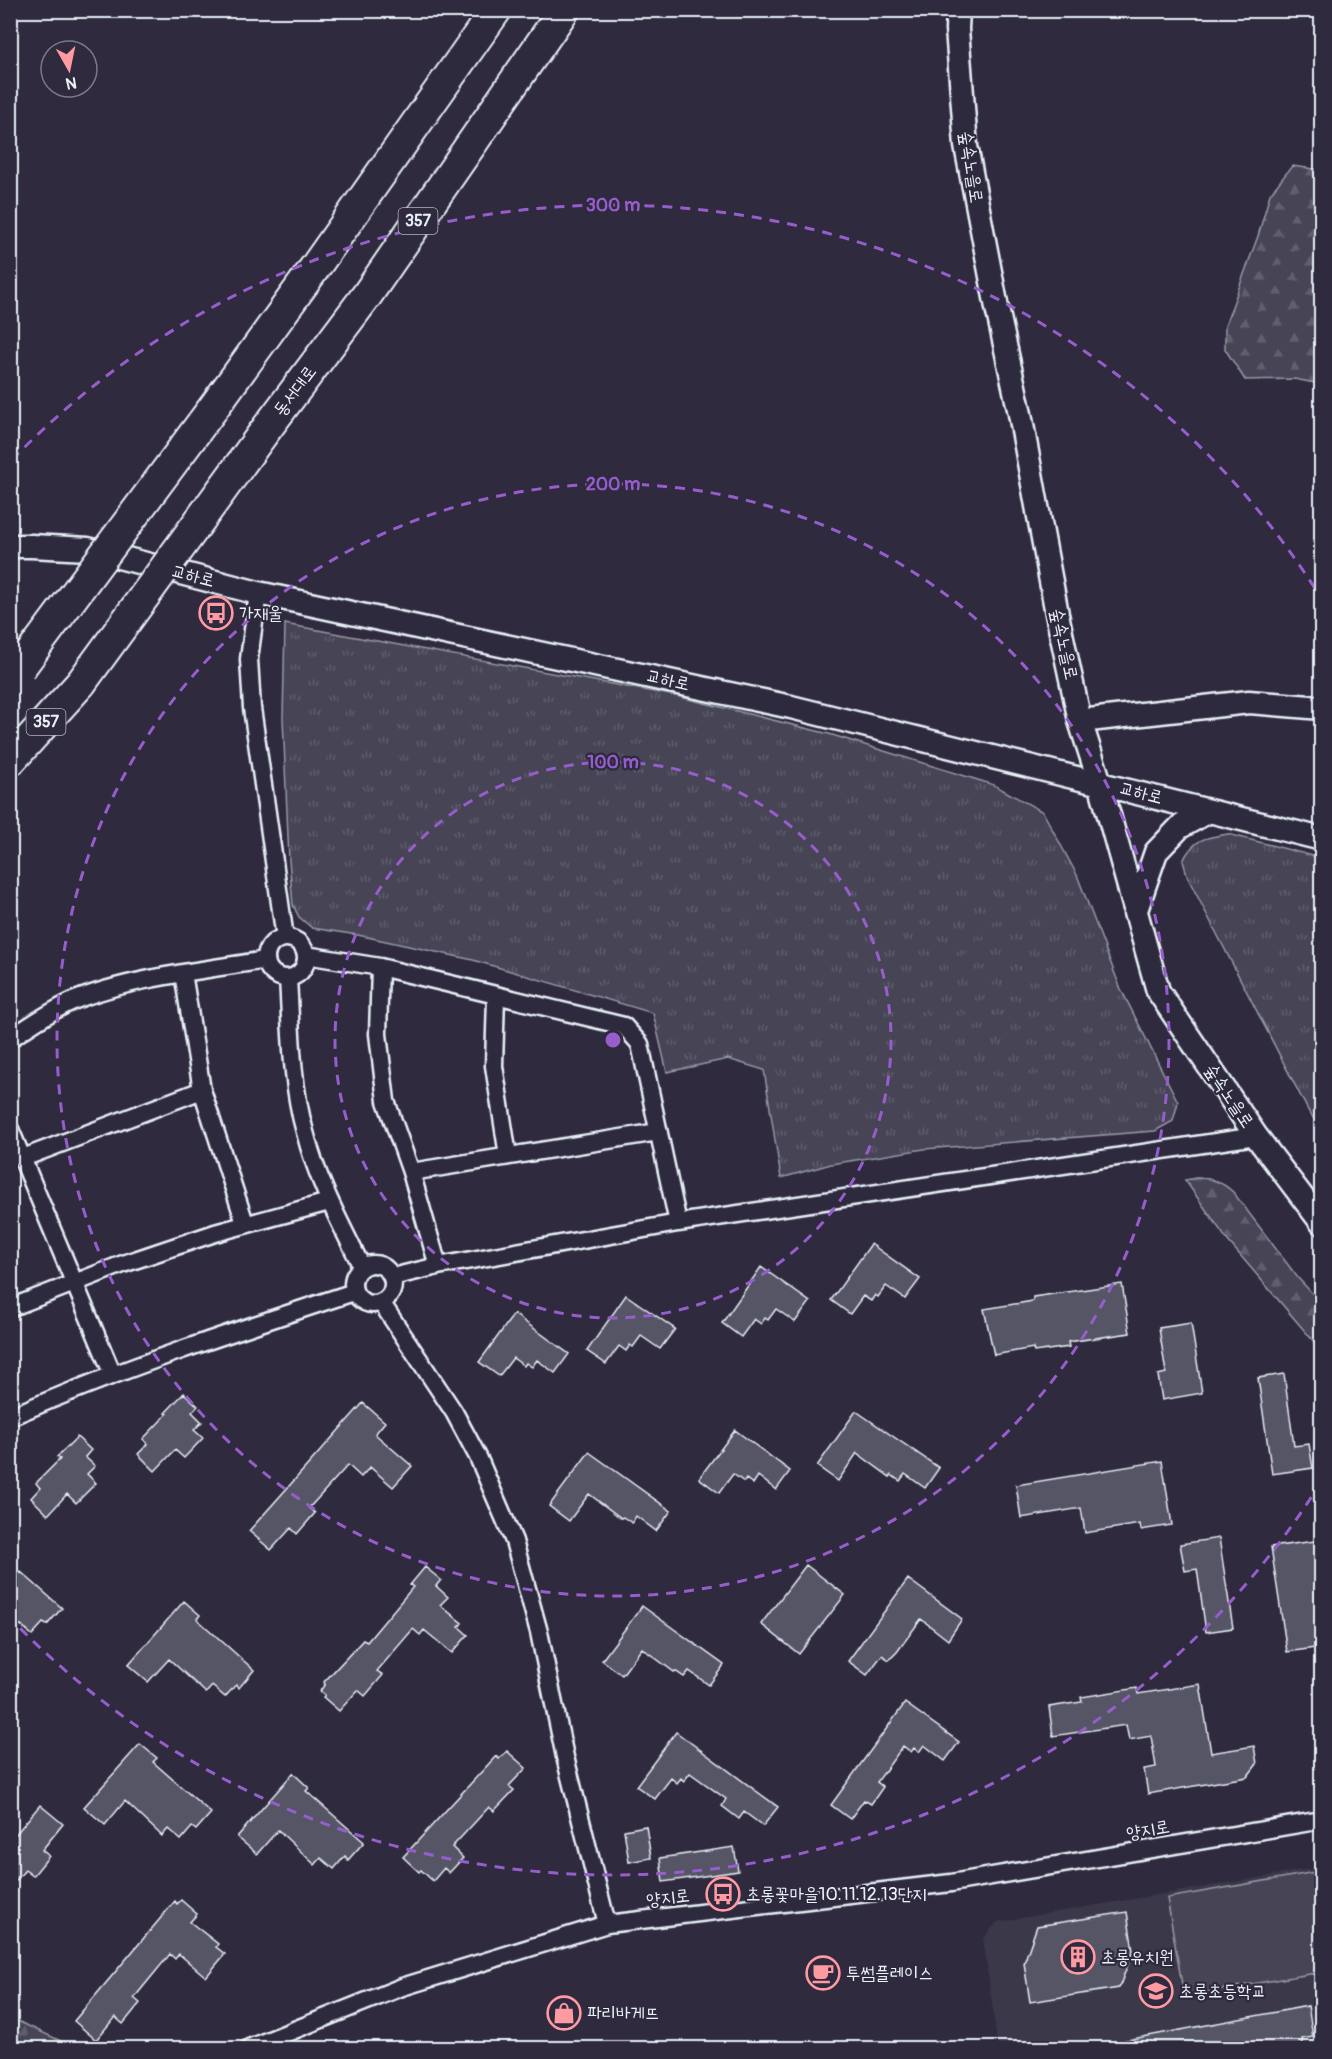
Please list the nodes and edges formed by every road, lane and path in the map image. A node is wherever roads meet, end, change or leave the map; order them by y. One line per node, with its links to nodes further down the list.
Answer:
1 (496, 10): 6 (highway, bridge)
2 (564, 10): 9 (highway, 동서대로 / 357, bridge)
3 (958, 10): 8 (street, 숲속노을로)
4 (10, 546): 5 (street, 교하로)
5 (258, 592): 10 (street, 교하로); 14 (street)
6 (14, 674)
7 (1322, 708): 8 (street)
8 (1080, 721): 10 (street, 숲속노을로)
9 (10, 761)
10 (1100, 783): 11 (street, 교하로); 13 (street, 숲속노을로)
11 (1209, 811): 12 (street, 교하로); 13 (street)
12 (1322, 839)
13 (1135, 913): 25 (street, 숲속노을로)
14 (285, 938): 15 (street); 16 (street)
15 (306, 955): 17 (street); 19 (street)
16 (266, 960): 18 (street); 19 (street)
17 (380, 967): 20 (street); 28 (street)
18 (183, 973): 21 (street); 22 (street)
19 (288, 978): 29 (street)
20 (496, 996): 24 (street); 26 (street)
21 (10, 1040)
22 (202, 1090): 27 (street); 30 (street)
23 (10, 1129): 27 (street)
24 (658, 1132): 26 (street); 31 (street)
25 (1256, 1136): 31 (street); 32 (street, 숲속노을로)
26 (508, 1156): 28 (street)
27 (23, 1158): 36 (street)
28 (411, 1172): 33 (street)
29 (329, 1202): 30 (street); 34 (street)
30 (245, 1223): 36 (street)
31 (678, 1223): 33 (street)
32 (1322, 1223)
33 (438, 1266): 35 (street)
34 (362, 1267): 35 (street); 37 (street)
35 (392, 1277): 38 (street)
36 (75, 1282): 39 (street); 40 (street)
37 (354, 1292): 38 (street); 40 (street)
38 (381, 1302): 43 (street)
39 (10, 1308)
40 (113, 1375): 41 (street)
41 (10, 1417)
42 (1322, 1820): 43 (street, 양지로)
43 (607, 1924): 44 (street, 양지로)
44 (249, 2049)

